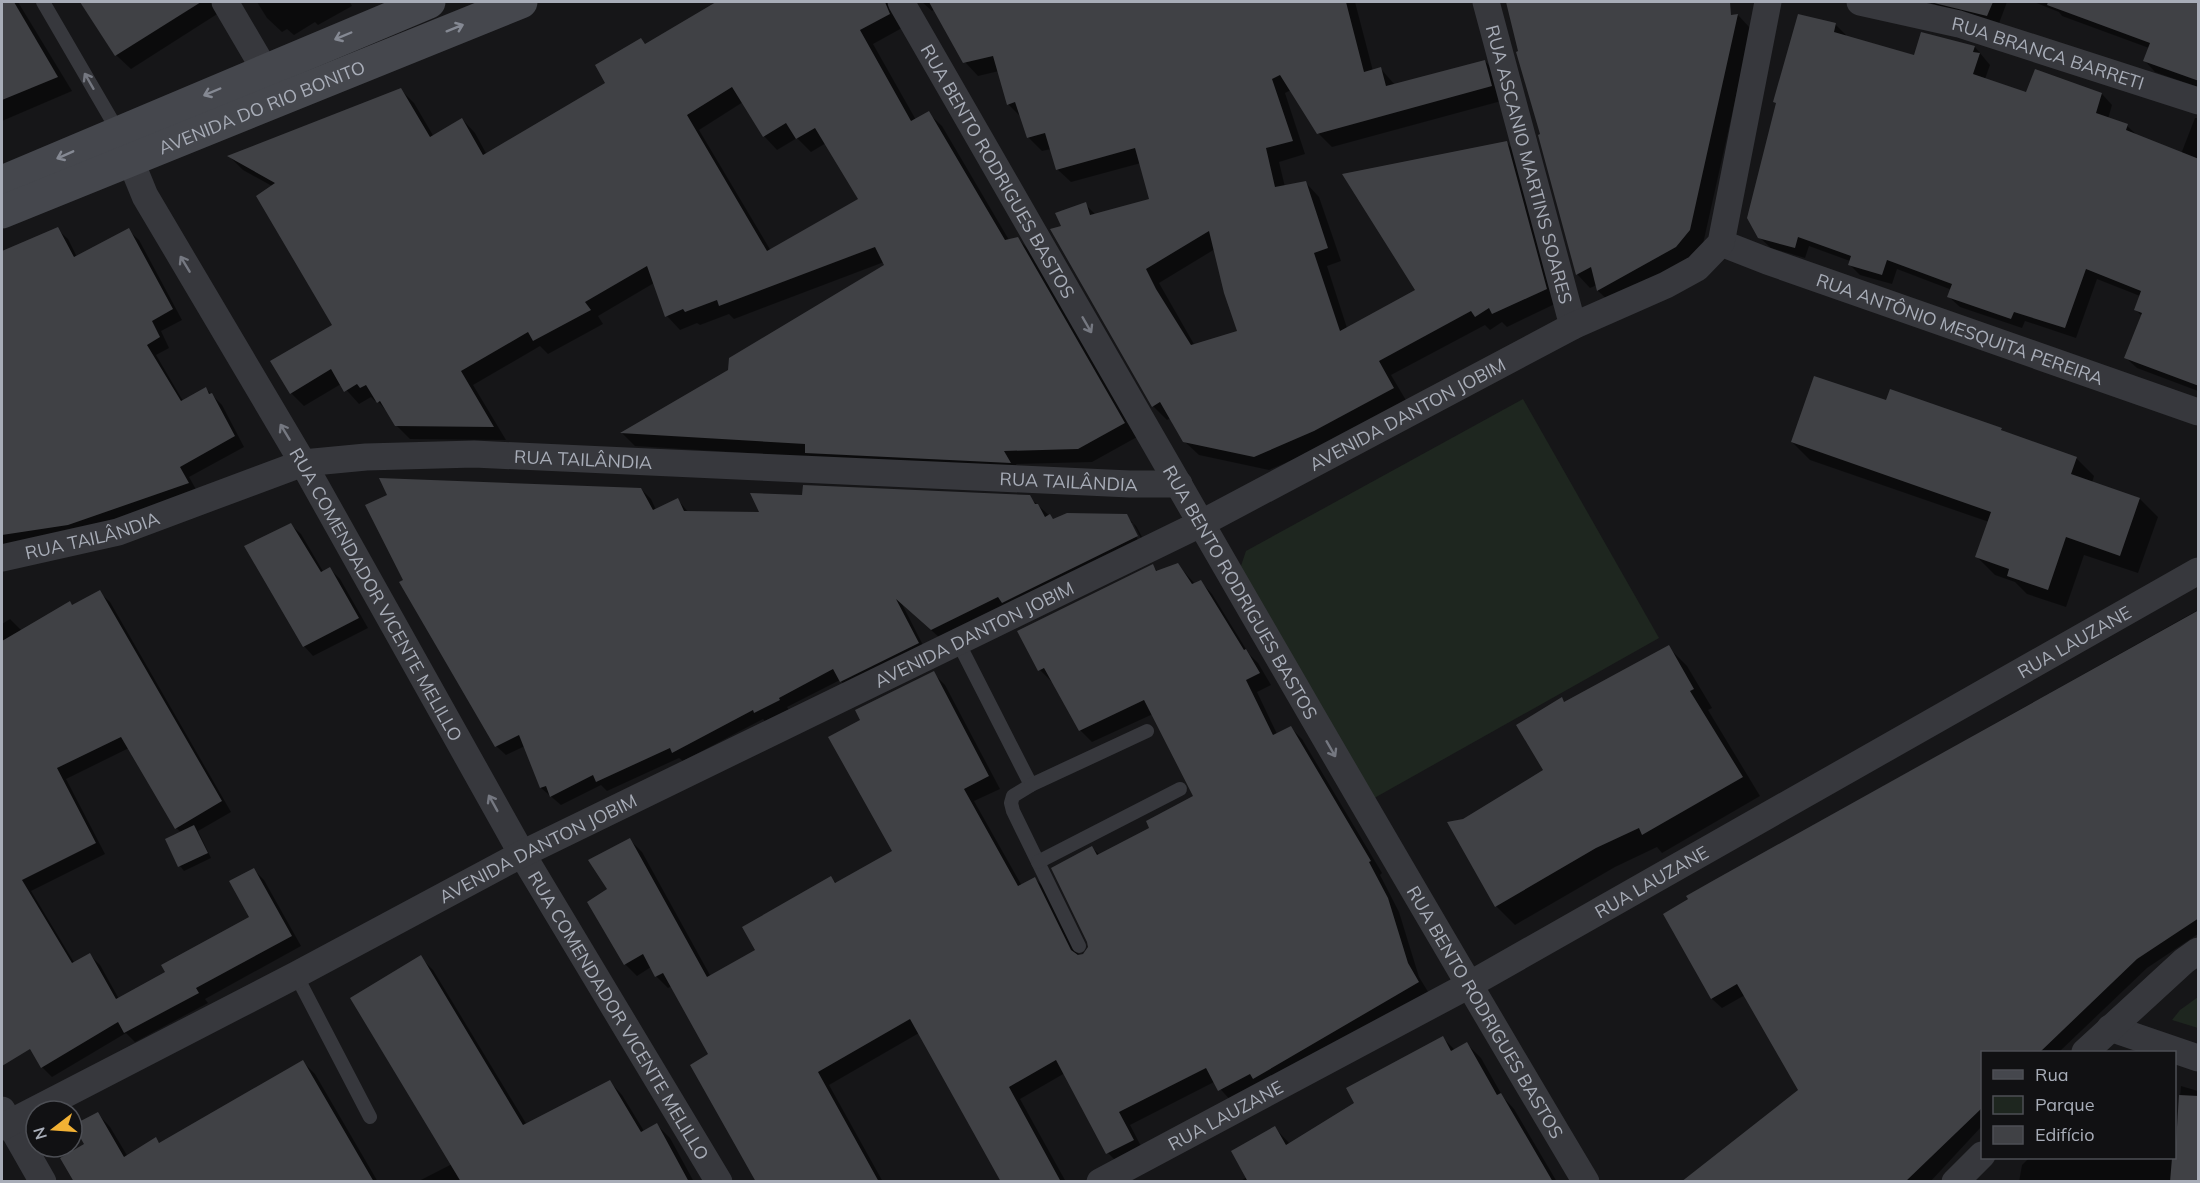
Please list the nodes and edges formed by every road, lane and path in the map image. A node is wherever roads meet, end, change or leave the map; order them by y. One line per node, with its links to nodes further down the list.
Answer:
1 (43, 2): 12 (lane, RUA COMENDADOR VICENTE MELILLO, one-way to 1)
2 (225, 2): 9 (street)
3 (429, 2): 9 (main road, AVENIDA DO RIO BONITO, one-way to 9)
4 (521, 2): 10 (main road, AVENIDA DO RIO BONITO, one-way to 4)
5 (901, 2): 19 (street, RUA BENTO RODRIGUES BASTOS, one-way to 19)
6 (1486, 2): 16 (street, RUA ASCANIO MARTINS SOARES)
7 (1768, 2): 15 (street)
8 (1860, 2): 11 (street, RUA BRANCA BARRETI)
9 (266, 69): 10 (street); 12 (main road, AVENIDA DO RIO BONITO, one-way to 12)
10 (281, 98): 12 (main road, AVENIDA DO RIO BONITO)
11 (2199, 101)
12 (124, 145): 13 (main road, AVENIDA DO RIO BONITO, one-way to 13); 14 (main road, AVENIDA DO RIO BONITO); 18 (street, RUA COMENDADOR VICENTE MELILLO, one-way to 12)
13 (2, 182)
14 (2, 212)
15 (1721, 243): 16 (street, AVENIDA DANTON JOBIM); 17 (street, RUA ANTÔNIO MESQUITA PEREIRA)
16 (1573, 326): 20 (street, AVENIDA DANTON JOBIM)
17 (2199, 412)
18 (303, 463): 19 (street, RUA TAILÂNDIA); 21 (street, RUA TAILÂNDIA); 27 (street, RUA COMENDADOR VICENTE MELILLO, one-way to 18)
19 (1179, 484): 20 (street, RUA BENTO RODRIGUES BASTOS)
20 (1200, 524): 23 (street, AVENIDA DANTON JOBIM); 32 (street, RUA BENTO RODRIGUES BASTOS, one-way to 32)
21 (2, 558)
22 (2199, 571): 32 (street, RUA LAUZANE)
23 (958, 642): 25 (lane); 27 (street, AVENIDA DANTON JOBIM)
24 (1147, 731): 25 (lane)
25 (1031, 785): 28 (lane)
26 (1180, 789): 28 (lane)
27 (522, 854): 31 (street, AVENIDA DANTON JOBIM); 40 (street, RUA COMENDADOR VICENTE MELILLO)
28 (1038, 862): 29 (lane)
29 (1079, 946)
30 (2199, 951): 33 (street)
31 (296, 975): 36 (lane); 37 (street, AVENIDA DANTON JOBIM)
32 (1469, 985): 41 (street, RUA LAUZANE); 42 (street, RUA BENTO RODRIGUES BASTOS)
33 (2110, 1028): 34 (street); 35 (street)
34 (2087, 1051)
35 (2199, 1058)
36 (370, 1117)
37 (4, 1120): 39 (street)
38 (1981, 1157): 43 (street)
39 (43, 1182)
40 (719, 1182)
41 (1100, 1182)
42 (1586, 1182)
43 (1955, 1182)

